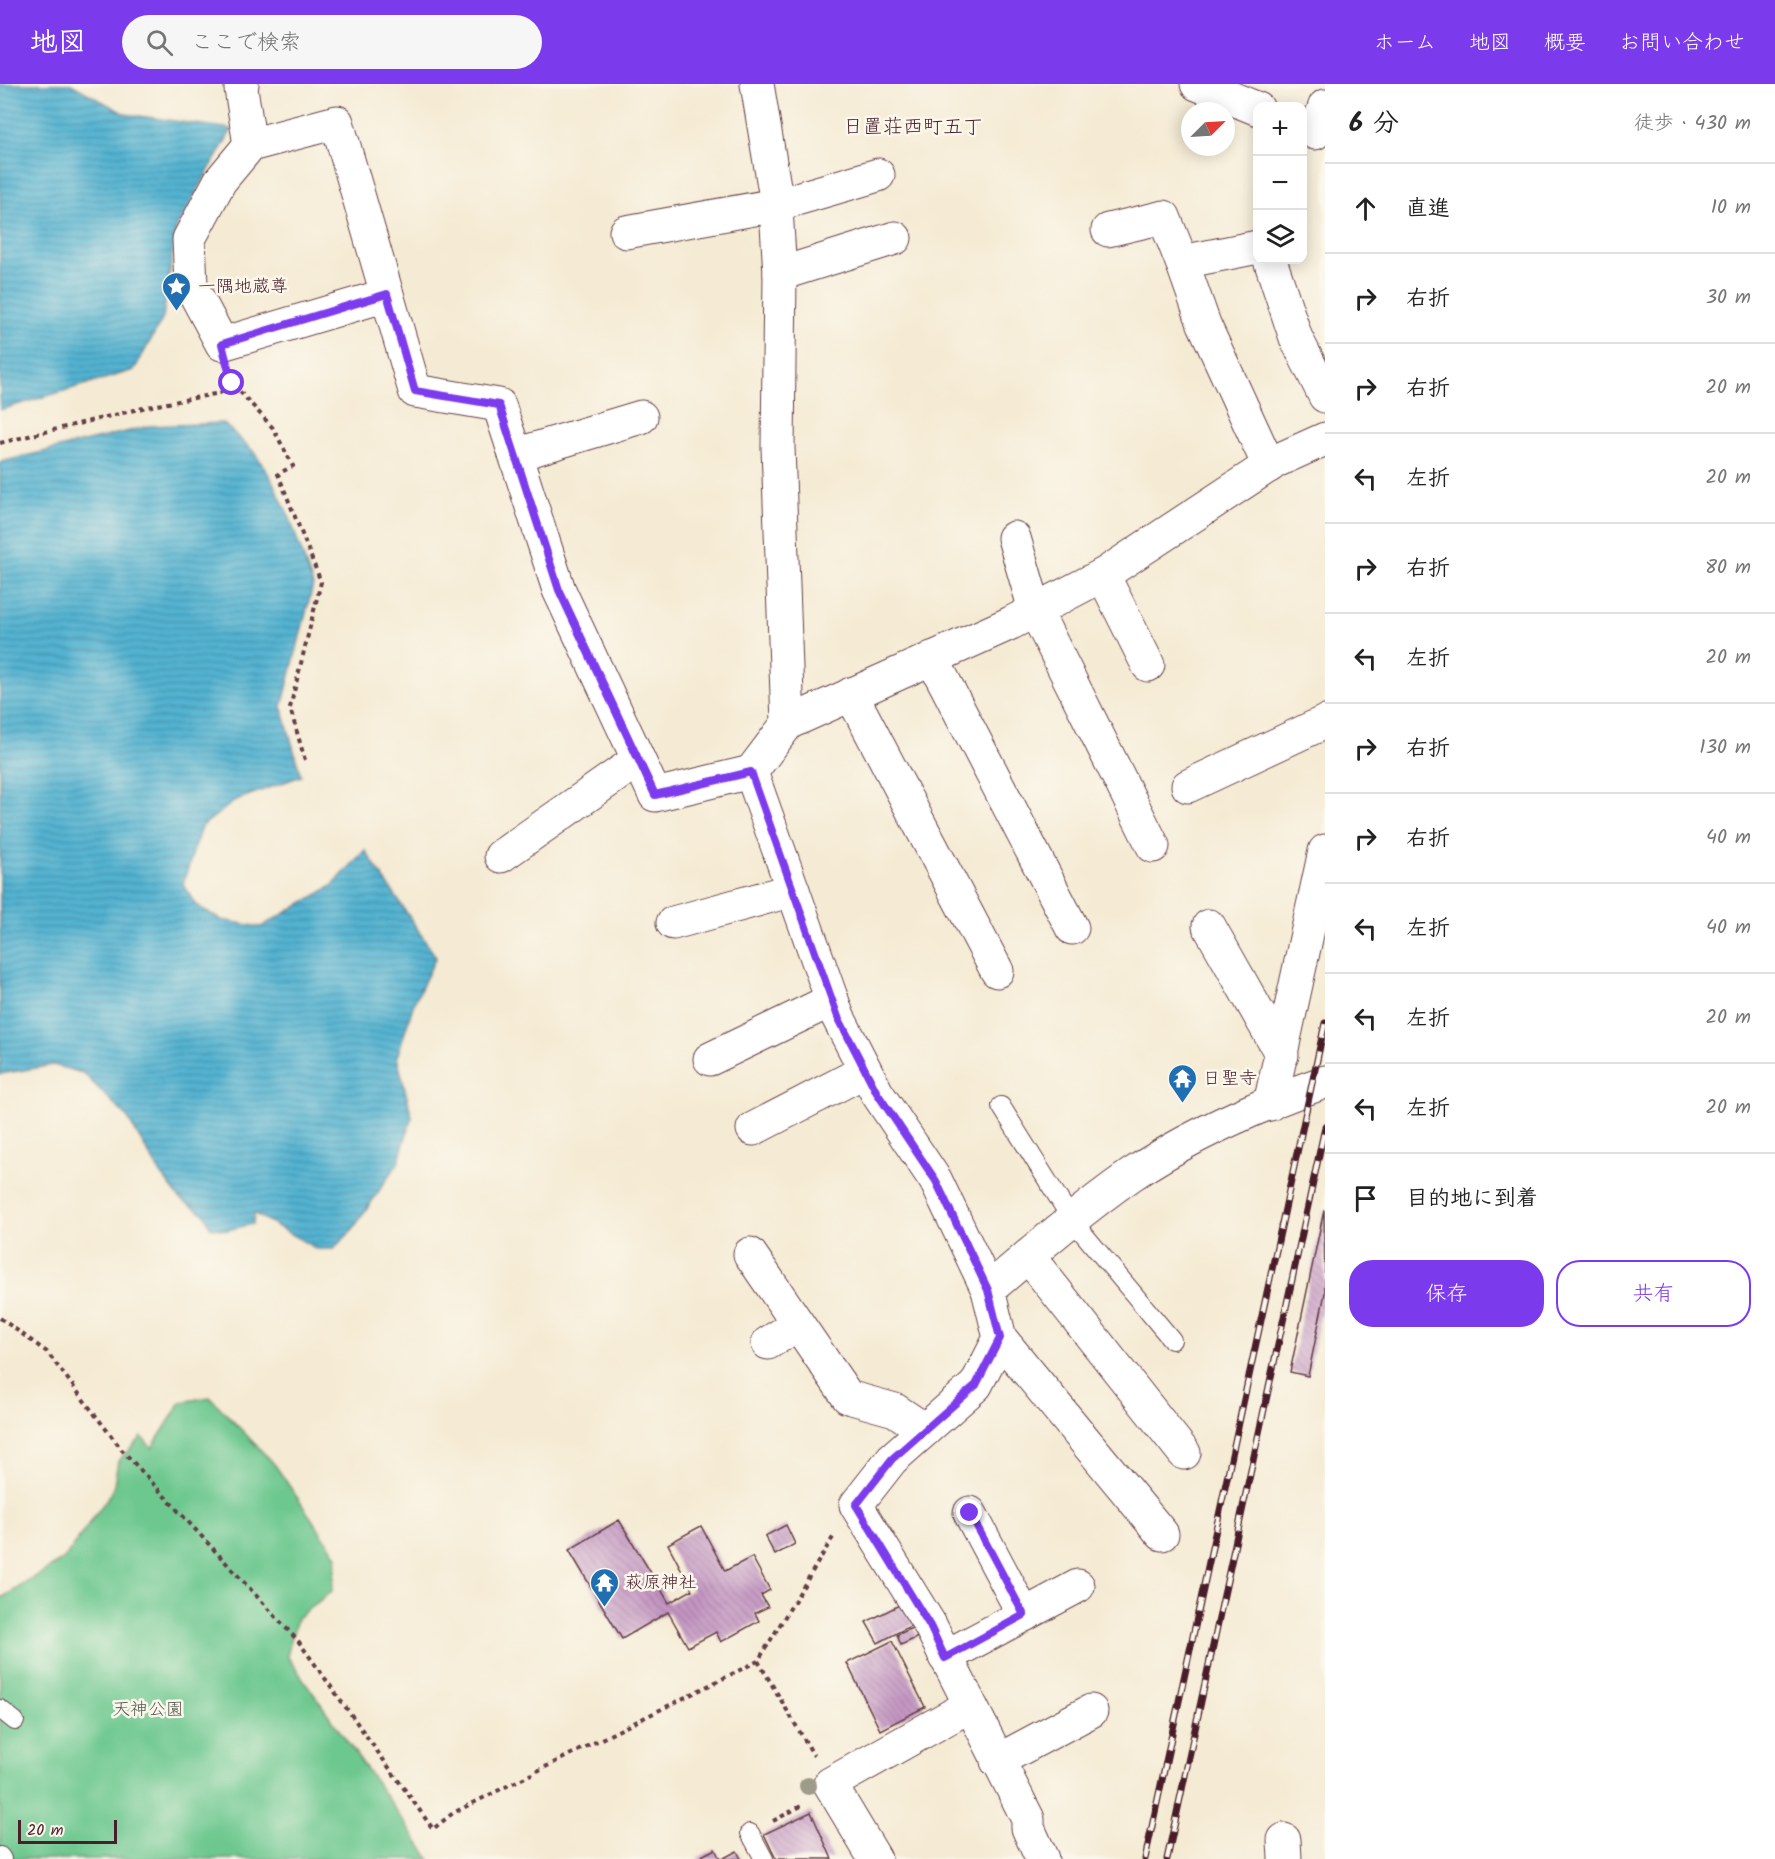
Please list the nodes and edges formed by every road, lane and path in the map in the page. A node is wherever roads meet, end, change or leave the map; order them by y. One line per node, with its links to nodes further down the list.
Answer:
1 (242, 84): 5 (street)
2 (757, 84): 7 (street)
3 (1197, 84): 4 (street)
4 (1253, 107)
5 (250, 145): 15 (street); 16 (street)
6 (878, 175): 7 (street)
7 (776, 206): 9 (street); 14 (street)
8 (1108, 230): 12 (street)
9 (626, 232)
10 (895, 238): 14 (street)
11 (1253, 248): 12 (street)
12 (1182, 262): 23 (street)
13 (1271, 264): 18 (street)
14 (780, 274): 31 (street)
15 (387, 294): 16 (street); 22 (street)
16 (222, 344): 17 (path)
17 (232, 383): 21 (path); 32 (path)
18 (1325, 396)
19 (641, 417): 22 (street)
20 (1325, 439): 23 (street)
21 (0, 443)
22 (515, 455): 33 (street)
23 (1269, 466): 25 (street)
24 (1014, 538): 26 (street)
25 (1102, 574): 26 (street); 28 (street)
26 (1035, 610): 27 (street); 36 (street)
27 (932, 658): 29 (street); 42 (street)
28 (1148, 665)
29 (851, 694): 31 (street); 43 (street)
30 (1325, 722): 35 (street)
31 (788, 723): 34 (street)
32 (305, 760)
33 (638, 760): 34 (street); 38 (street)
34 (751, 772): 39 (street)
35 (1188, 786)
36 (1153, 846)
37 (1325, 851): 45 (street)
38 (501, 856)
39 (793, 890): 40 (street); 44 (street)
40 (673, 923)
41 (1209, 926): 45 (street)
42 (1072, 928)
43 (997, 971)
44 (832, 1000): 46 (street); 47 (street)
45 (1282, 1055): 49 (street)
46 (710, 1059)
47 (865, 1071): 51 (street); 55 (street)
48 (1325, 1083): 49 (street)
49 (1270, 1104): 52 (street)
50 (1001, 1106): 52 (lane)
51 (753, 1129)
52 (1072, 1220): 54 (street); 59 (lane)
53 (750, 1254): 57 (street)
54 (1028, 1256): 55 (street); 62 (street)
55 (988, 1290): 58 (street)
56 (0, 1318): 69 (path)
57 (796, 1325): 60 (street); 61 (street)
58 (1000, 1338): 61 (street); 65 (street)
59 (1172, 1340)
60 (768, 1343)
61 (925, 1430): 63 (street)
62 (1184, 1453)
63 (856, 1505): 68 (street); 69 (path)
64 (970, 1513): 67 (street)
65 (1162, 1534)
66 (1078, 1586): 67 (street)
67 (1024, 1615): 68 (street)
68 (945, 1658): 70 (street)
69 (758, 1661): 75 (path)
70 (969, 1706): 74 (street); 75 (street)
71 (0, 1709): 73 (lane)
72 (1091, 1711): 74 (street)
73 (15, 1721)
74 (997, 1761): 79 (street)
75 (832, 1787): 76 (path); 78 (street)
76 (750, 1833): 77 (lane)
77 (764, 1859)
78 (874, 1859)
79 (1042, 1859)

